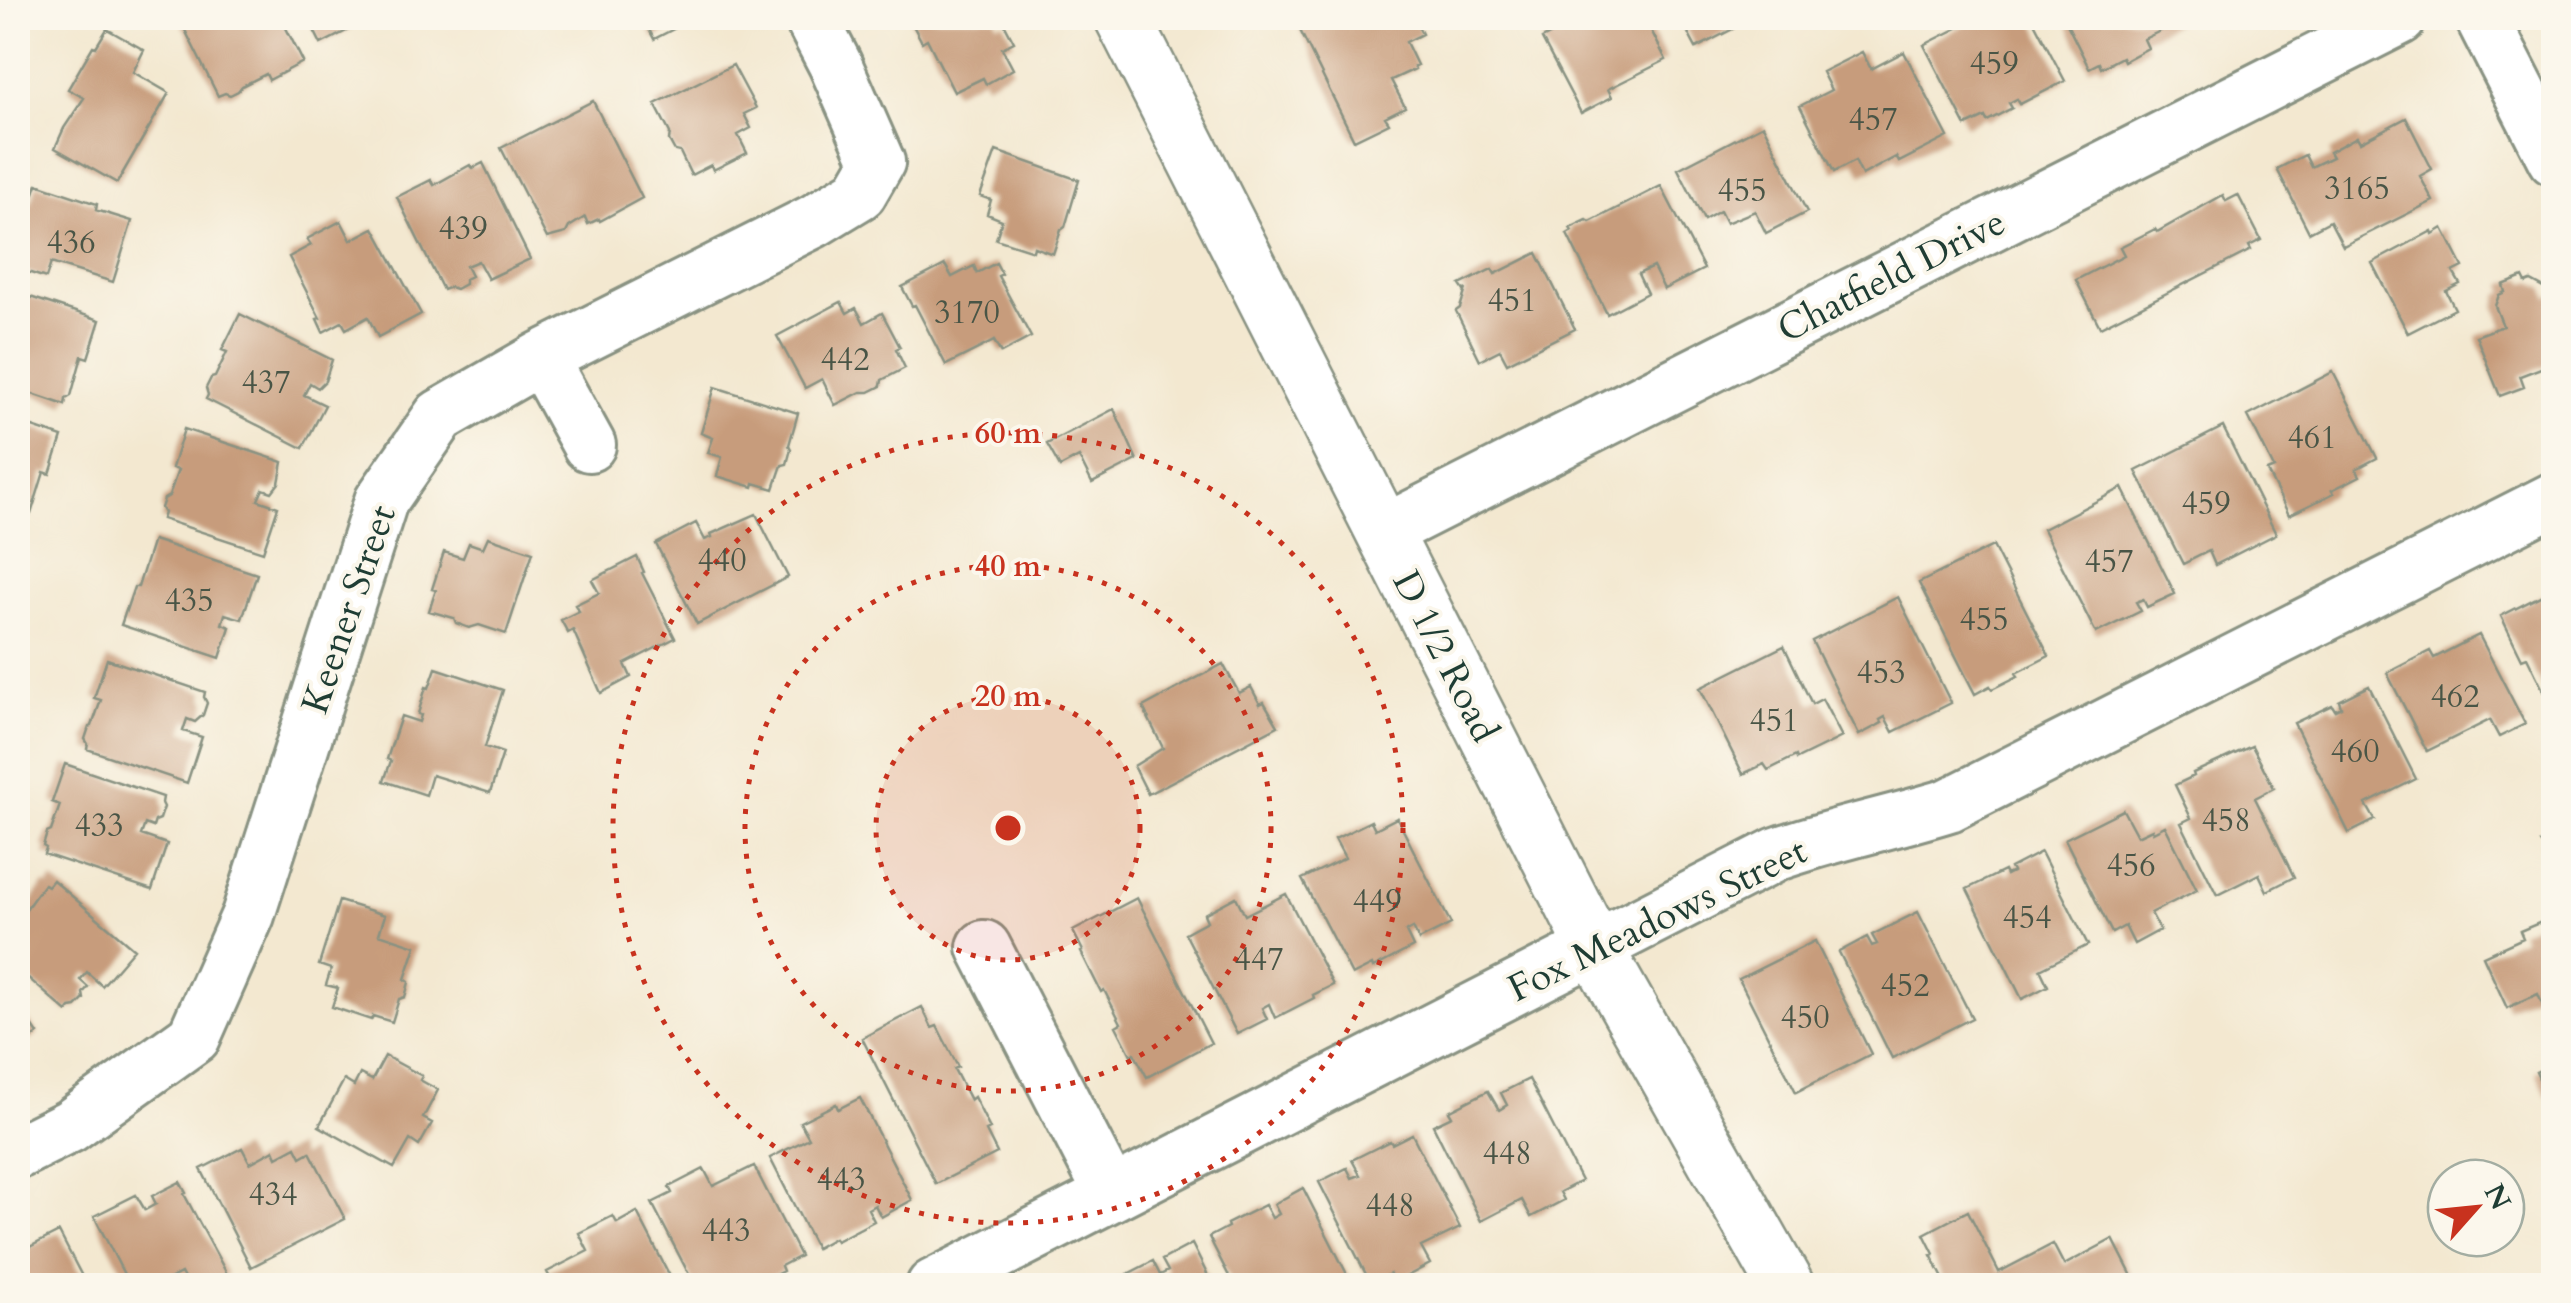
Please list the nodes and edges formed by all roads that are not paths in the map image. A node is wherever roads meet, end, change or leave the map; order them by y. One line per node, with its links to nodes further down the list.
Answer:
1 (811, 18): 6 (street, Keener Street)
2 (1124, 18): 9 (main road, D 1/2 Road)
3 (2400, 18): 9 (street, Chatfield Drive)
4 (2482, 18): 5 (street)
5 (2554, 159)
6 (541, 358): 7 (street); 12 (street, Keener Street)
7 (588, 445)
8 (2554, 499): 11 (street, Fox Meadows Street)
9 (1383, 532): 11 (main road, D 1/2 Road)
10 (984, 948): 13 (street)
11 (1595, 948): 13 (street, Fox Meadows Street); 15 (main road, D 1/2 Road)
12 (18, 1152)
13 (1111, 1194): 14 (street, Fox Meadows Street)
14 (933, 1286)
15 (1786, 1286)

